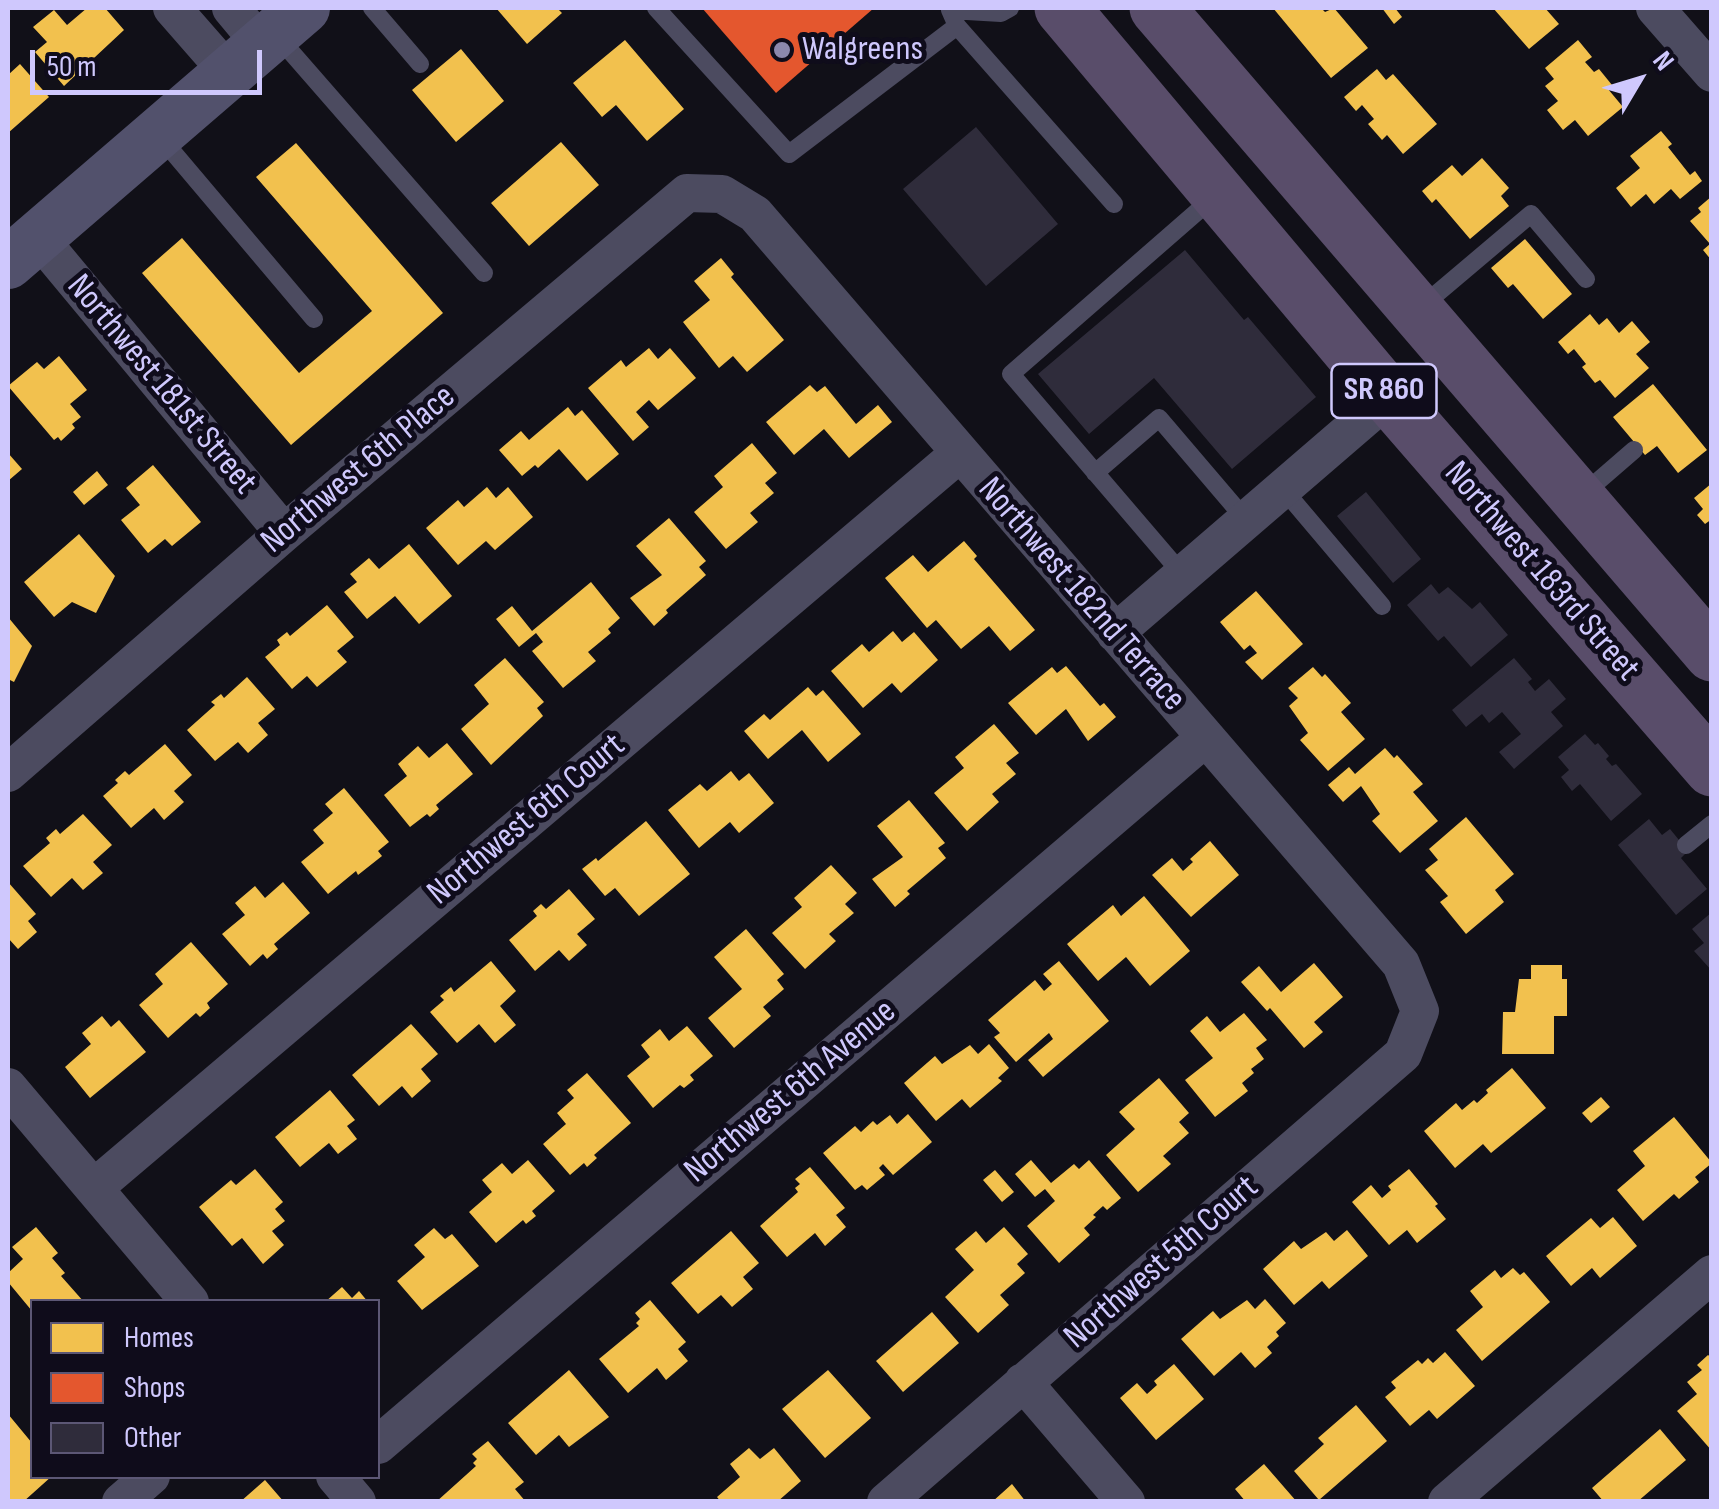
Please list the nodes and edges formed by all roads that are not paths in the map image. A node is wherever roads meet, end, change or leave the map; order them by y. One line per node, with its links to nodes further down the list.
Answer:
1 (172, 8): 9 (street)
2 (372, 8): 10 (lane)
3 (656, 8): 8 (lane)
4 (1010, 8): 8 (lane)
5 (1062, 8): 14 (main road, Northwest 183rd Street / SR 860)
6 (1157, 8): 19 (main road, SR 860)
7 (1655, 8): 11 (street)
8 (951, 15): 15 (lane)
9 (260, 33): 12 (street); 17 (lane)
10 (420, 64)
11 (1712, 73)
12 (157, 134): 16 (street); 20 (lane)
13 (722, 194): 24 (street, Northwest 182nd Terrace); 29 (street, Northwest 6th Place)
14 (1219, 194): 21 (main road, Northwest 183rd Street / SR 860); 25 (lane)
15 (1114, 204)
16 (23, 250): 29 (street, Northwest 181st Street)
17 (484, 273)
18 (1586, 279): 19 (lane)
19 (1417, 311): 22 (main road, SR 860)
20 (314, 319)
21 (1390, 397): 22 (main road); 26 (street); 35 (main road, Northwest 183rd Street / SR 860)
22 (1504, 413): 27 (main road, SR 860)
23 (1634, 450): 27 (lane)
24 (960, 454): 32 (street, Northwest 182nd Terrace); 41 (street, Northwest 6th Court)
25 (1096, 472): 28 (lane); 30 (lane)
26 (1283, 489): 28 (street); 31 (lane)
27 (1578, 498): 33 (main road, SR 860)
28 (1246, 520): 30 (street)
29 (284, 533): 36 (street, Northwest 6th Place)
30 (1183, 575): 32 (street)
31 (1382, 606)
32 (1115, 633): 34 (street, Northwest 182nd Terrace)
33 (1712, 654)
34 (1205, 738): 39 (street, Northwest 182nd Terrace); 45 (street, Northwest 6th Avenue)
35 (1712, 769)
36 (8, 773)
37 (1712, 824): 38 (lane)
38 (1686, 846)
39 (1420, 1011): 44 (street, Northwest 5th Court)
40 (8, 1088): 41 (street)
41 (95, 1188): 43 (street)
42 (1712, 1274): 50 (street)
43 (188, 1299)
44 (1023, 1382): 48 (street, Northwest 5th Court); 49 (street)
45 (380, 1443)
46 (148, 1479): 47 (street)
47 (121, 1502)
48 (886, 1502)
49 (1126, 1502)
50 (1447, 1502)

